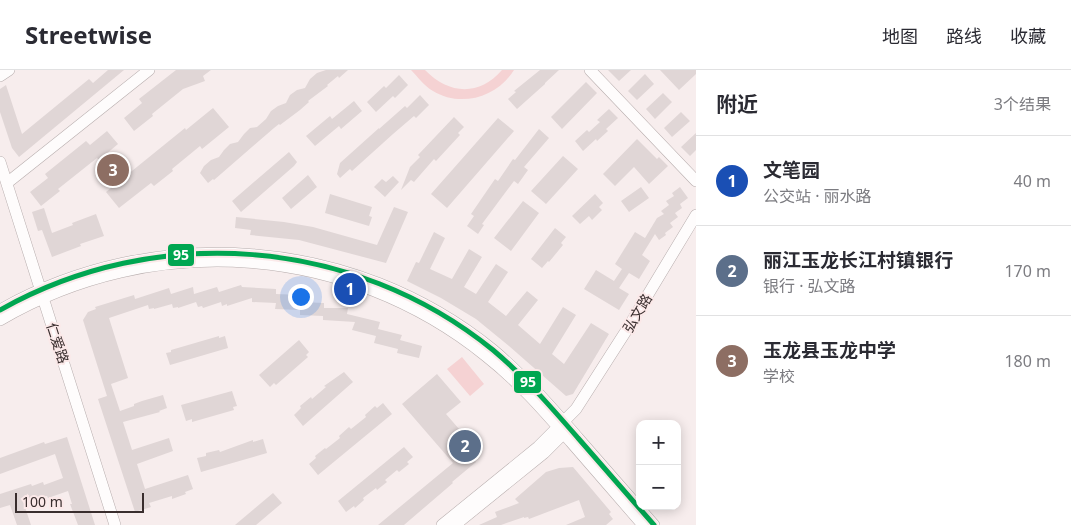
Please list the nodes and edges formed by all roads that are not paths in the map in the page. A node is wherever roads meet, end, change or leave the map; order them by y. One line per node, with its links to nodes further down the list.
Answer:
1 (9, 70): 4 (street)
2 (149, 70): 7 (street)
3 (590, 70): 6 (street)
4 (0, 76)
5 (0, 162): 7 (street, 仁爱路)
6 (696, 181)
7 (7, 183): 9 (street, 仁爱路)
8 (696, 215): 12 (street, 弘文路)
9 (42, 294): 10 (street); 11 (street); 12 (street); 13 (street, 仁爱路)
10 (0, 310)
11 (0, 320)
12 (563, 427): 14 (street, 弘文路); 15 (street, 弘文路); 16 (street); 17 (street)
13 (115, 525)
14 (442, 525)
15 (456, 525)
16 (643, 525)
17 (654, 525)

